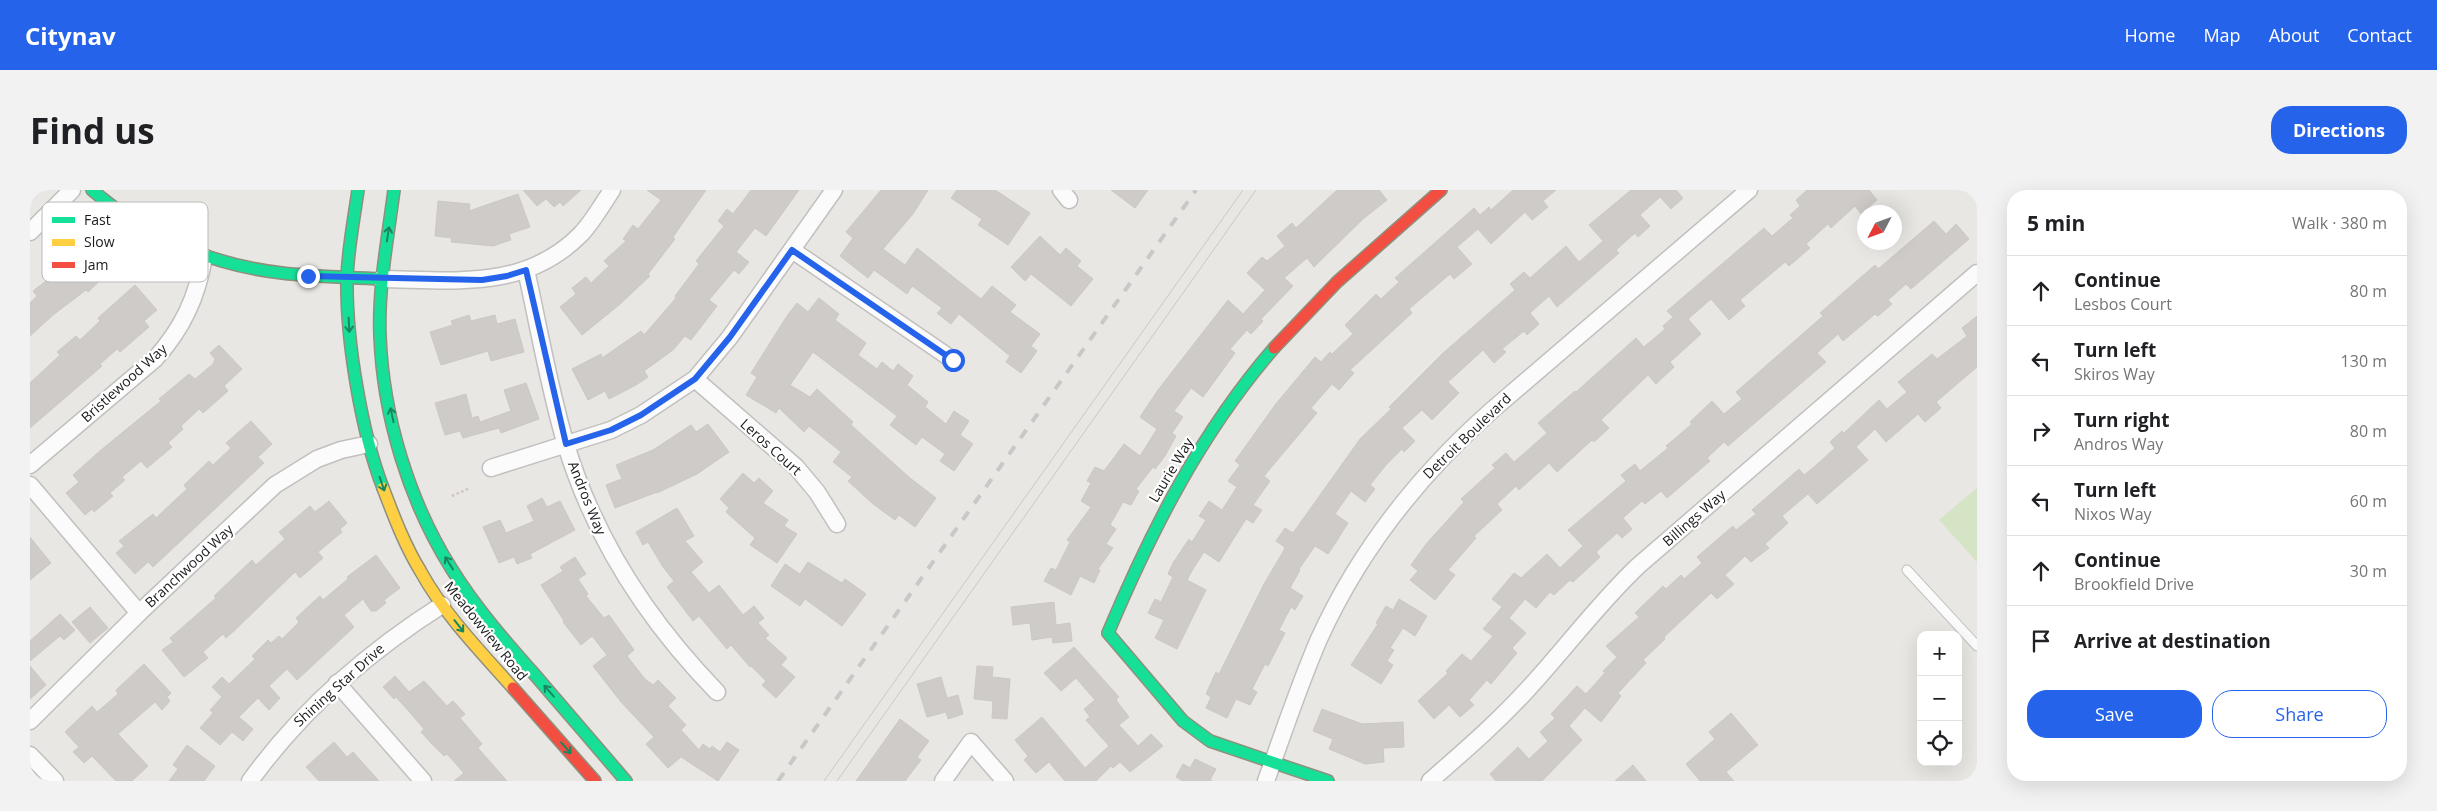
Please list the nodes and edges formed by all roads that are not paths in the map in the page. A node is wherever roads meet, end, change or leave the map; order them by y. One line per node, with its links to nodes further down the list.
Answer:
1 (72, 190): 9 (street)
2 (92, 190): 10 (main road)
3 (358, 190): 17 (main road, Meadowview Road)
4 (394, 190): 18 (main road, Meadowview Road, one-way to 4)
5 (612, 190): 15 (street)
6 (834, 190): 13 (street)
7 (1441, 190): 36 (main road, Laurie Way)
8 (1749, 190): 36 (street, Detroit Boulevard)
9 (60, 202)
10 (108, 202)
11 (42, 220): 12 (street)
12 (30, 232)
13 (792, 250): 20 (street); 21 (street)
14 (208, 258): 17 (main road)
15 (526, 270): 18 (street); 23 (street, Andros Way)
16 (1977, 273): 46 (street, Billings Way)
17 (346, 277): 18 (main road); 22 (main road, Meadowview Road, one-way to 22)
18 (381, 278): 41 (main road, Meadowview Road, one-way to 18)
19 (200, 282): 24 (street, Bristlewood Way)
20 (953, 360)
21 (695, 379): 23 (street); 27 (street, Leros Court)
22 (369, 444): 29 (main road, Meadowview Road, one-way to 29); 30 (street, Branchwood Way)
23 (566, 444): 25 (street); 33 (street, Andros Way)
24 (30, 465)
25 (491, 468)
26 (30, 485): 30 (street)
27 (837, 524)
28 (1907, 570): 31 (lane)
29 (442, 605): 32 (street, Shining Star Drive); 40 (main road, Meadowview Road, one-way to 40)
30 (139, 613): 34 (street, Branchwood Way)
31 (1977, 646)
32 (337, 683): 38 (street, Shining Star Drive); 39 (street)
33 (717, 692)
34 (30, 721)
35 (30, 755): 37 (street)
36 (1273, 762): 44 (street, Detroit Boulevard); 45 (main road)
37 (55, 781)
38 (250, 781)
39 (423, 781)
40 (595, 781)
41 (626, 781)
42 (943, 781): 43 (street)
43 (1005, 781)
44 (1266, 781)
45 (1328, 781)
46 (1430, 781)

